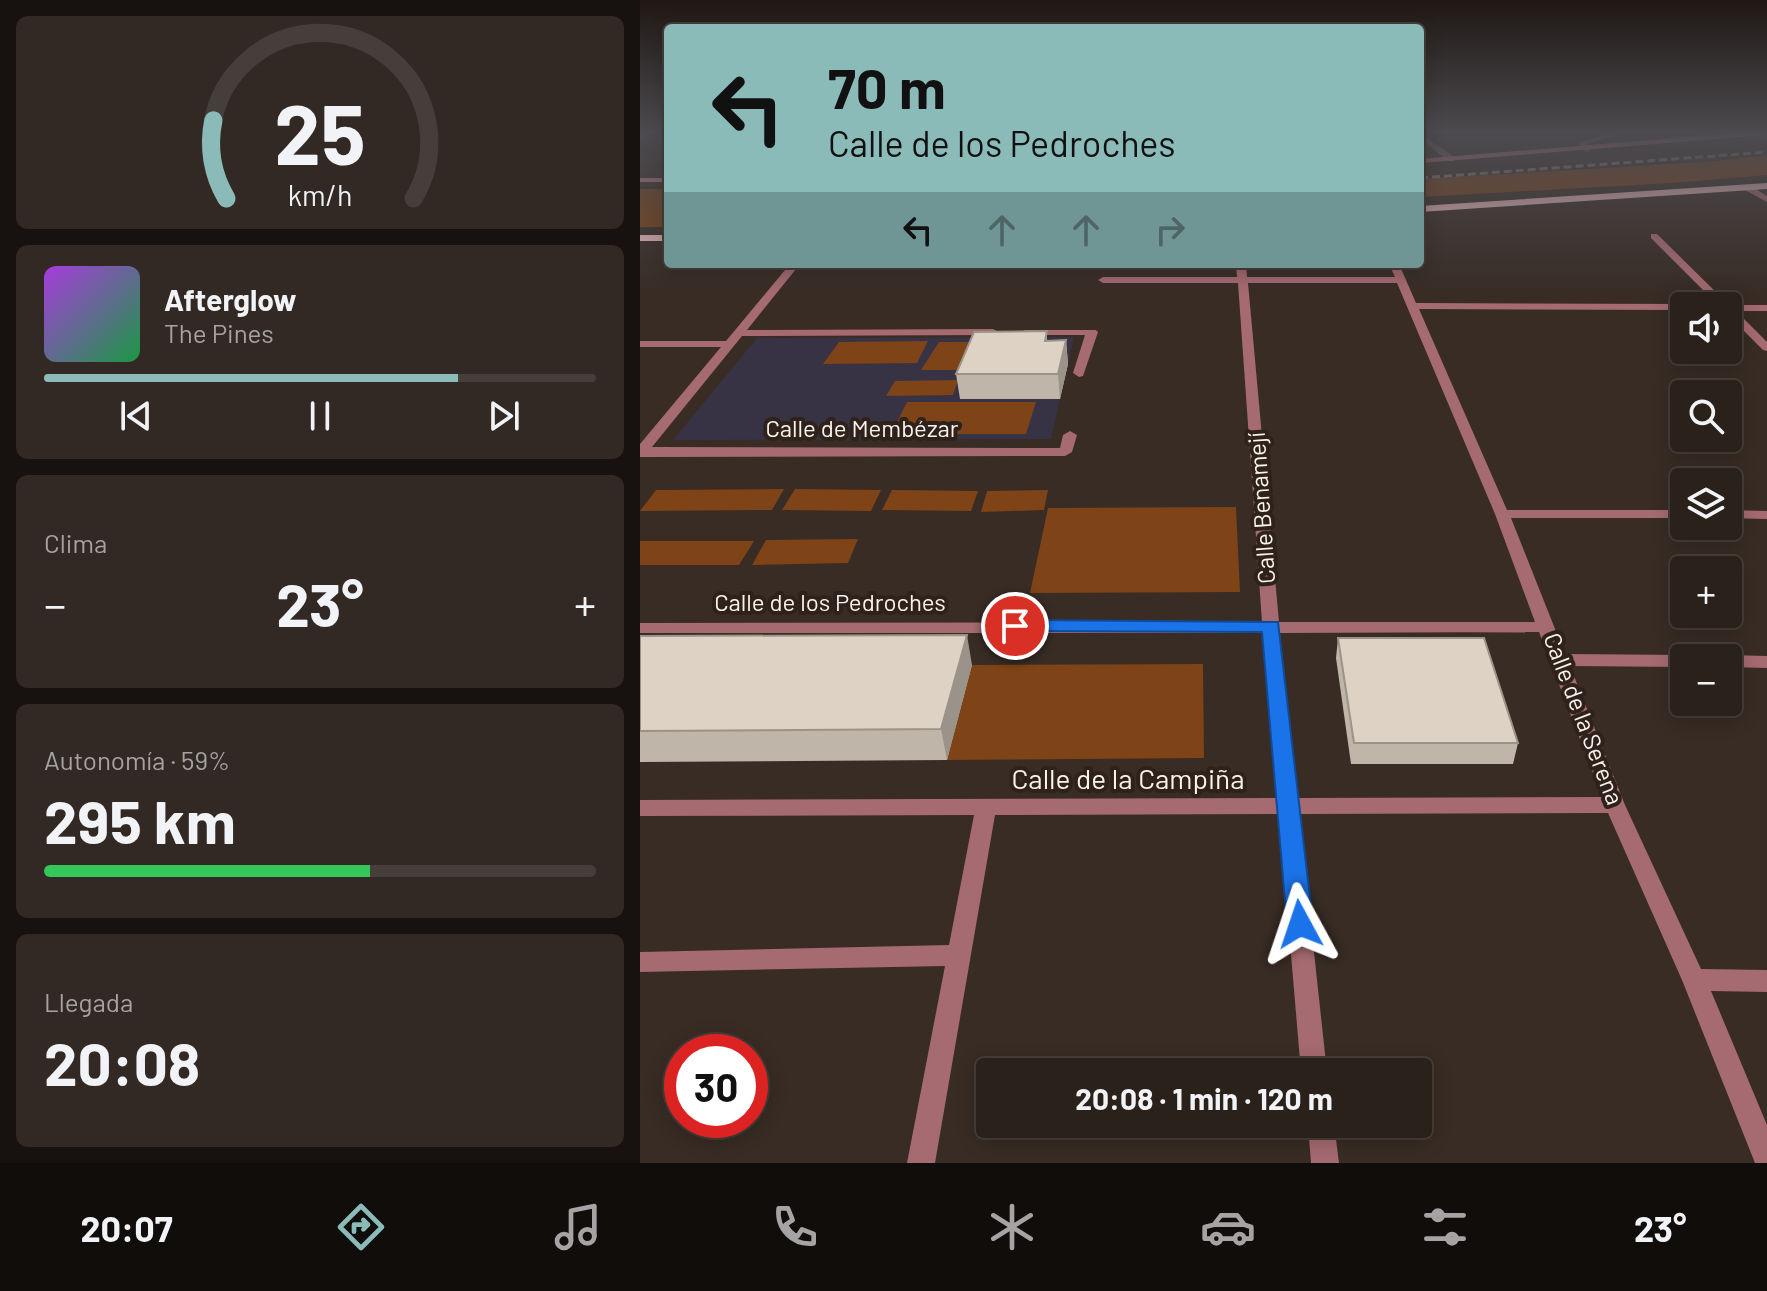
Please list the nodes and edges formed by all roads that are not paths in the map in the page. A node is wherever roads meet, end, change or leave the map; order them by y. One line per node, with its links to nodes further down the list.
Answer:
1 (1767, 186): 2 (main road)
2 (1748, 188): 3 (street); 4 (main road)
3 (1767, 199)
4 (1424, 209)
5 (1654, 236): 13 (street)
6 (640, 238): 7 (main road)
7 (664, 238)
8 (792, 268): 19 (street, Calle de Membézar)
9 (1396, 268): 12 (street, Calle de la Serena)
10 (1242, 272): 11 (street); 12 (street); 30 (street, Calle Benamejí)
11 (1103, 280)
12 (1401, 280): 14 (street, Calle de la Serena)
13 (1711, 292)
14 (1412, 306): 15 (street); 26 (street, Calle de la Serena)
15 (1670, 307)
16 (1742, 308): 17 (street)
17 (1767, 308)
18 (1742, 323): 22 (street)
19 (738, 333): 21 (street, Calle de Membézar); 23 (street)
20 (640, 344): 21 (street)
21 (730, 344): 25 (street, Calle de Membézar)
22 (1767, 348)
23 (1079, 373)
24 (1070, 435): 25 (street, Calle de Membézar)
25 (641, 452)
26 (1502, 514): 27 (street); 31 (street, Calle de la Serena)
27 (1670, 514)
28 (1742, 514): 29 (street)
29 (1767, 515)
30 (1271, 626): 31 (street, Calle de los Pedroches); 32 (street, Calle de los Pedroches); 38 (street, Calle Benamejí)
31 (1548, 627): 33 (street, Calle de la Serena)
32 (640, 628)
33 (1561, 660): 34 (street); 37 (street, Calle de la Serena)
34 (1670, 661)
35 (1742, 661): 36 (street)
36 (1767, 662)
37 (1615, 805): 38 (street, Calle de la Campiña); 43 (street, Calle de la Serena)
38 (1290, 806): 39 (street, Calle de la Campiña); 45 (street, Calle Benamejí)
39 (986, 807): 40 (street, Calle de la Campiña); 41 (street)
40 (640, 808)
41 (959, 955): 42 (street); 48 (street)
42 (640, 962)
43 (1694, 980): 44 (street); 47 (street, Calle de la Serena)
44 (1767, 981)
45 (1313, 1058)
46 (1322, 1138): 49 (street)
47 (1767, 1158)
48 (921, 1163)
49 (1325, 1163)

